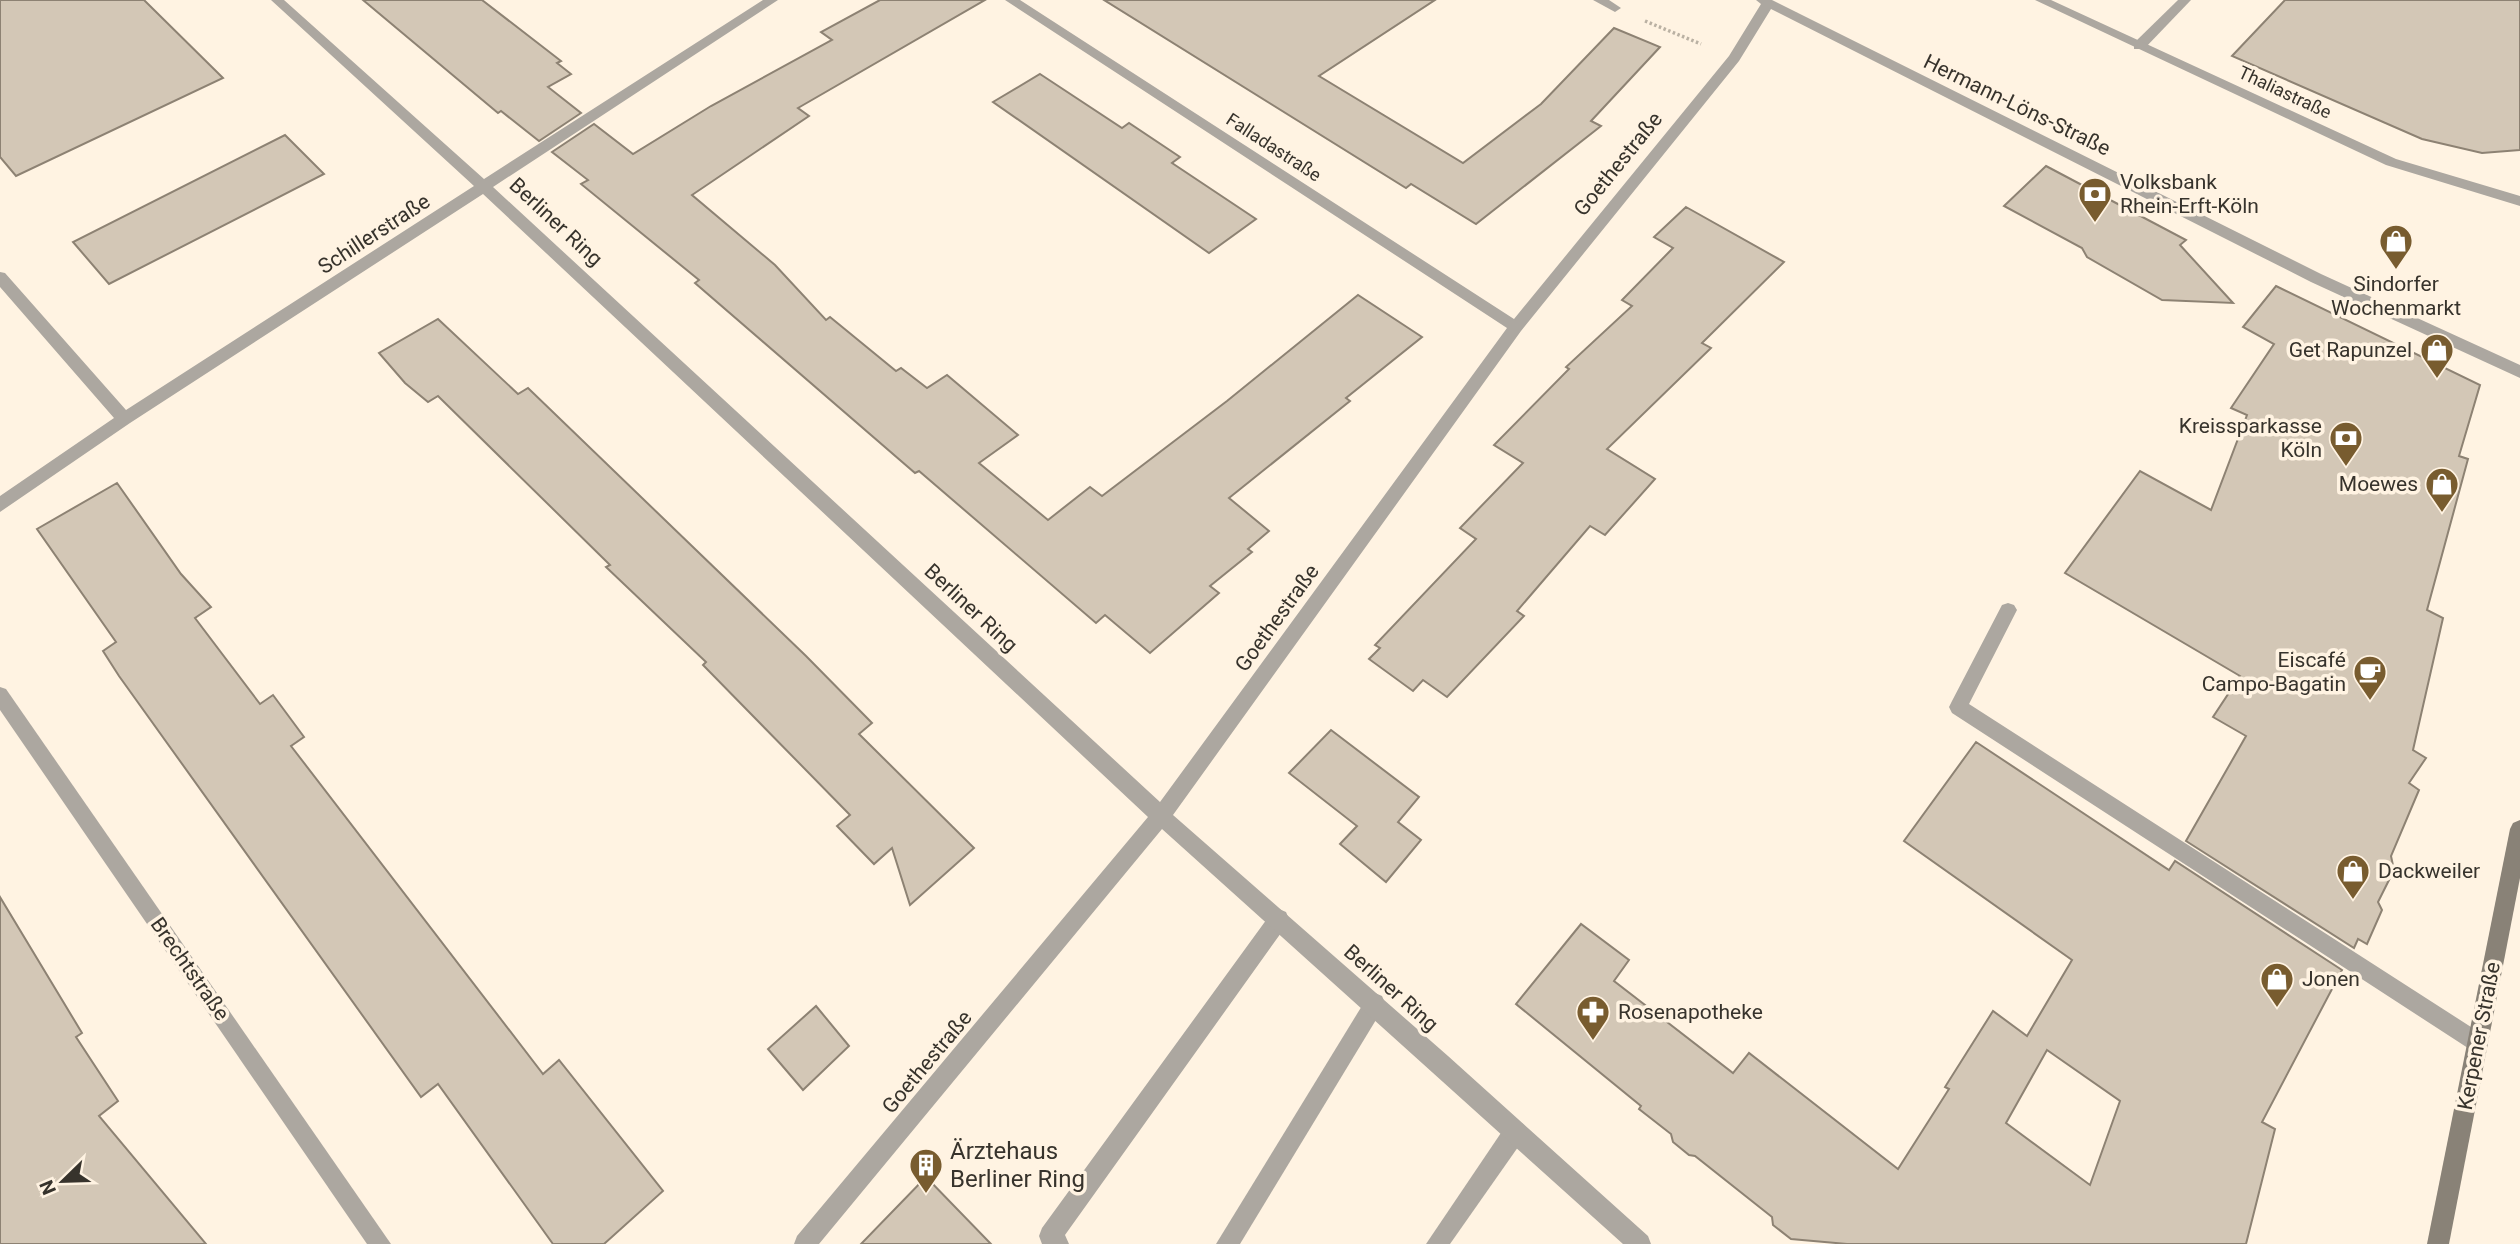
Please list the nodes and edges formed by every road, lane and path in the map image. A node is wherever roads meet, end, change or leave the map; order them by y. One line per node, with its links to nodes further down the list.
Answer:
1 (277, 0): 11 (street, Berliner Ring)
2 (772, 0): 11 (street, Schillerstraße)
3 (1011, 0): 14 (street, Falladastraße)
4 (1599, 0): 8 (street)
5 (2041, 0): 9 (street, Thaliastraße)
6 (2182, 1): 9 (street)
7 (1765, 2): 10 (street, Goethestraße); 15 (street, Hermann-Löns-Straße)
8 (1615, 8): 10 (path)
9 (2139, 46): 12 (street, Thaliastraße)
10 (1734, 58): 14 (street, Goethestraße)
11 (485, 188): 16 (street, Schillerstraße); 20 (street, Berliner Ring)
12 (2520, 201)
13 (0, 277): 16 (street)
14 (1516, 327): 20 (street, Goethestraße)
15 (2520, 372)
16 (124, 419): 17 (street, Schillerstraße)
17 (0, 505)
18 (2008, 610): 24 (street)
19 (0, 695): 26 (street, Brechtstraße)
20 (1161, 816): 22 (street, Berliner Ring); 27 (street, Goethestraße)
21 (2520, 829): 24 (street, Kerpener Straße)
22 (1279, 919): 23 (street, Berliner Ring); 28 (street)
23 (1375, 1003): 25 (street, Berliner Ring); 29 (street)
24 (2478, 1042): 32 (street, Kerpener Straße)
25 (1515, 1132): 30 (street); 31 (street, Berliner Ring)
26 (380, 1244)
27 (805, 1244)
28 (1058, 1244)
29 (1227, 1244)
30 (1437, 1244)
31 (1640, 1244)
32 (2438, 1244)

